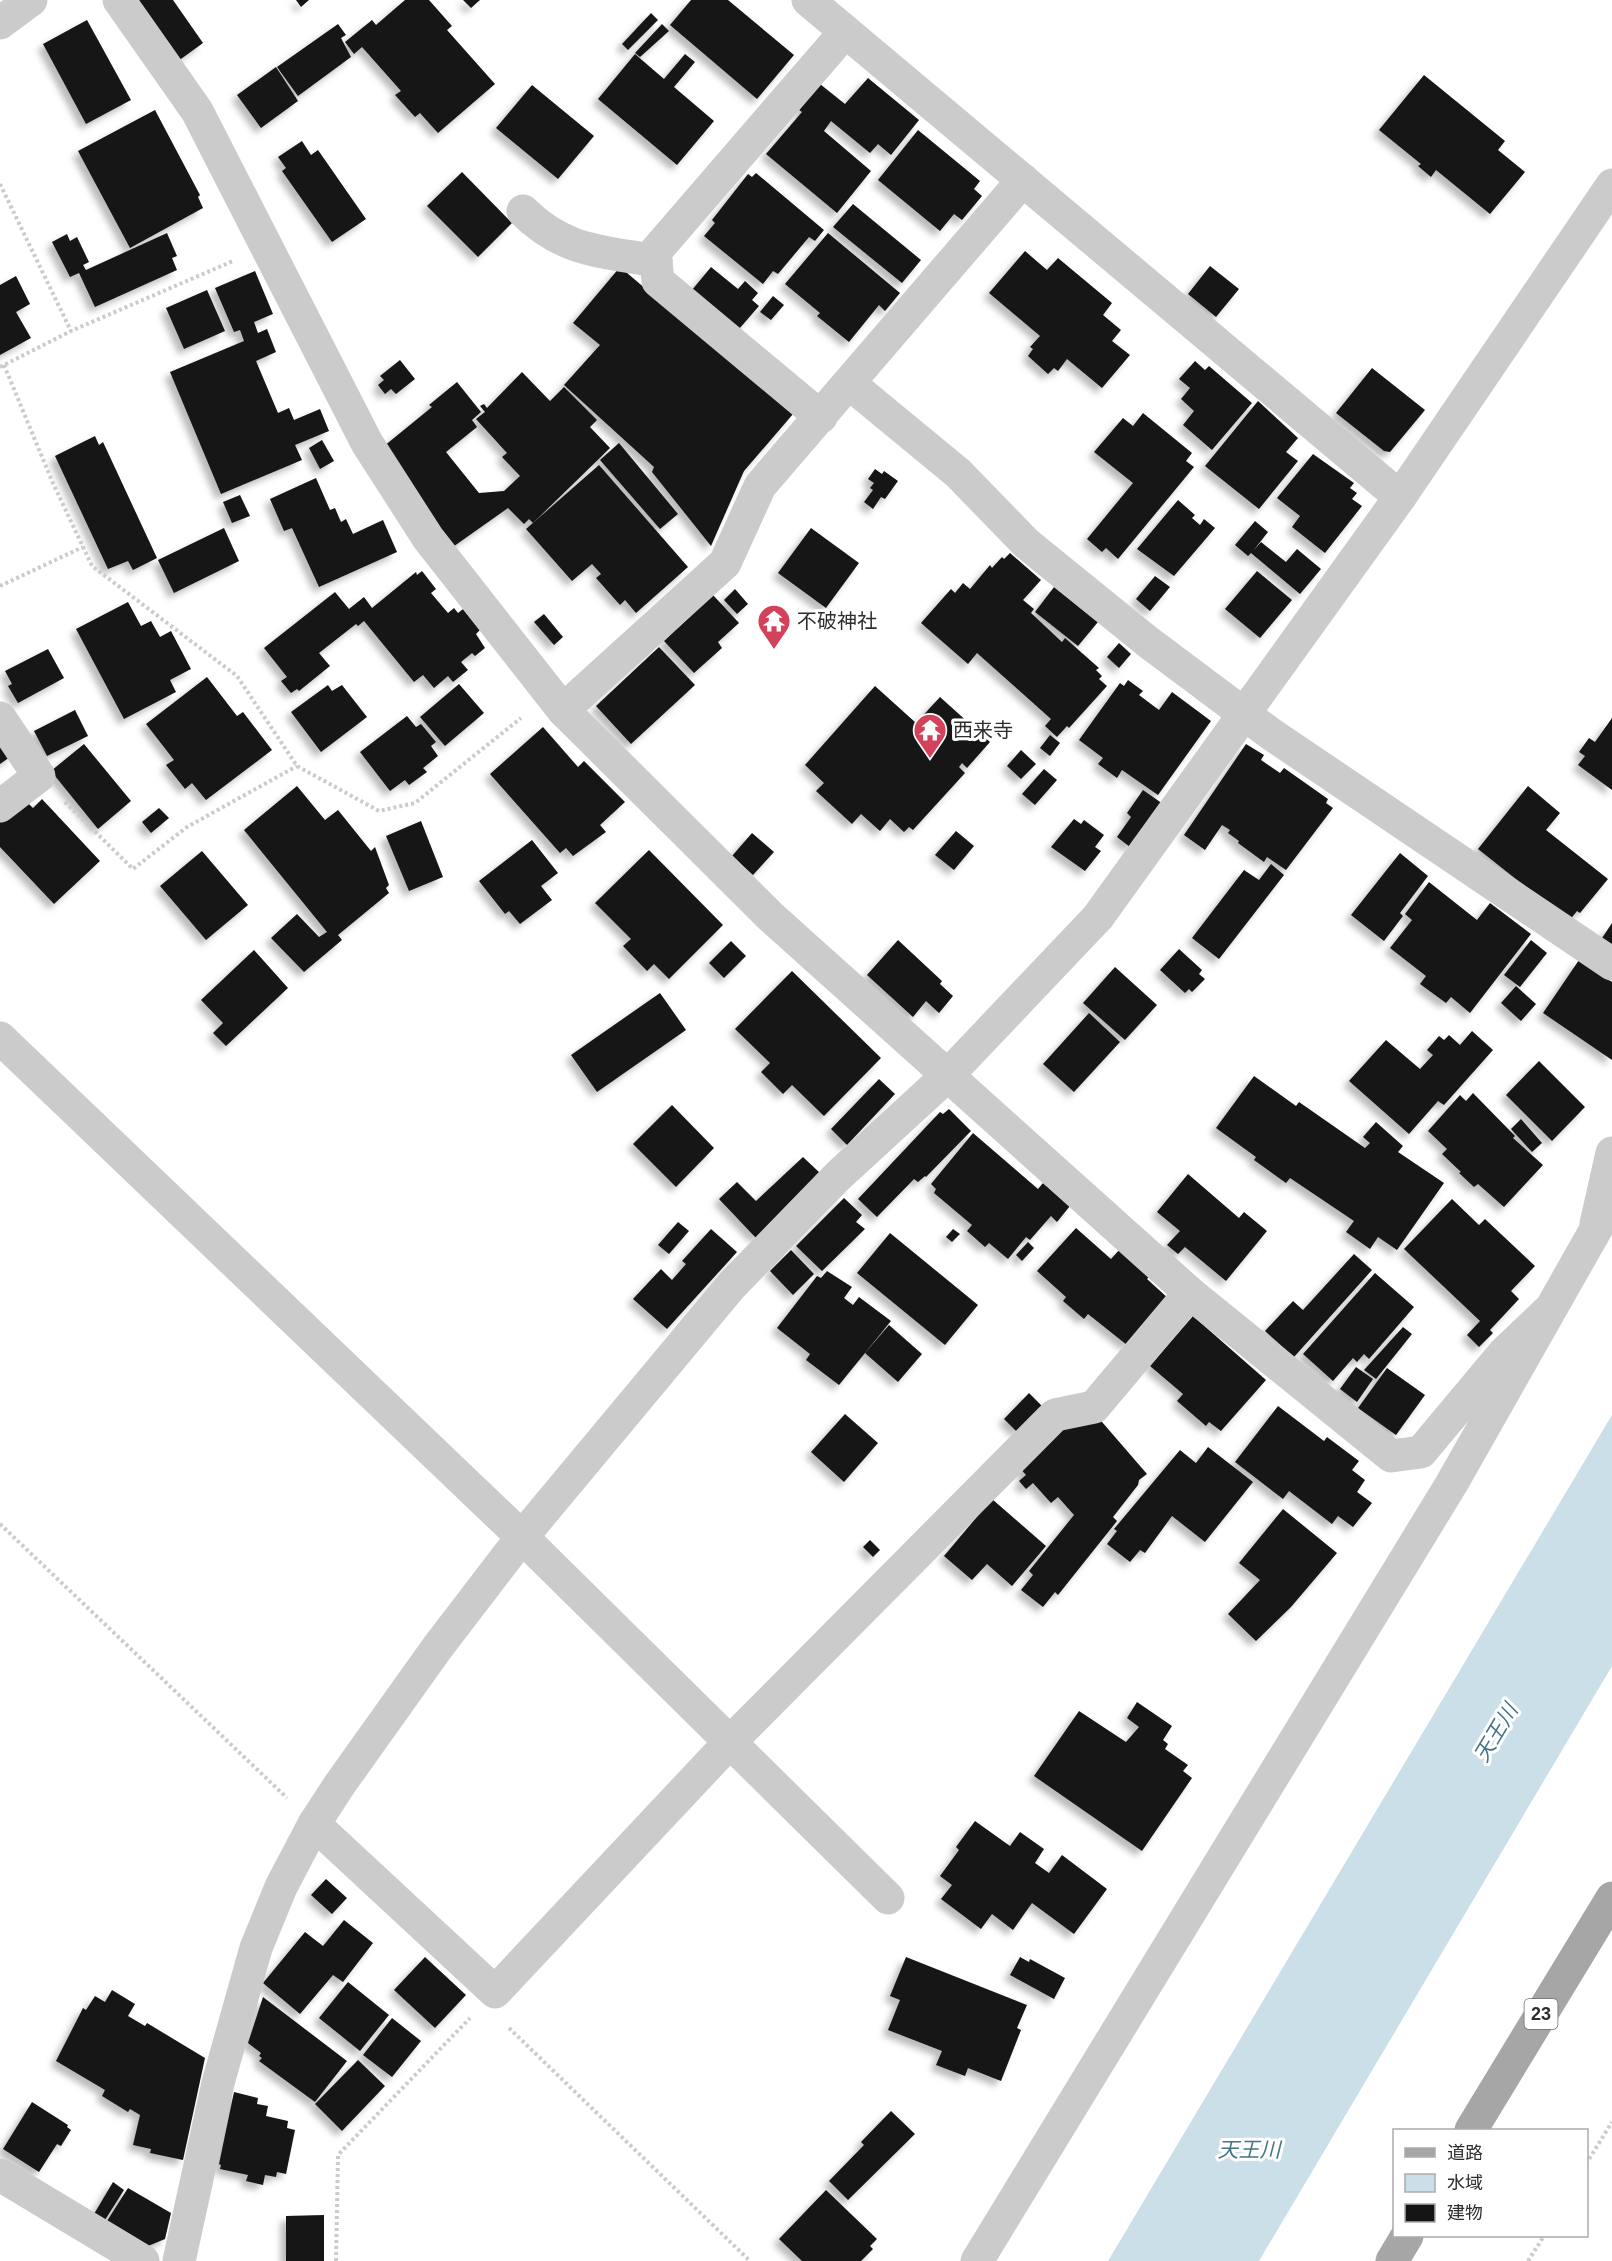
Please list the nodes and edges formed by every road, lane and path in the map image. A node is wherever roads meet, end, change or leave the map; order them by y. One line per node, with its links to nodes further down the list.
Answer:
1 (31, 0): 4 (street)
2 (119, 0): 10 (street)
3 (808, 0): 5 (street)
4 (0, 23)
5 (844, 32): 6 (street); 11 (street)
6 (1023, 180): 14 (street); 16 (street)
7 (0, 184): 12 (path)
8 (1612, 186): 16 (street)
9 (523, 211): 11 (street)
10 (266, 247): 12 (path); 19 (street)
11 (656, 261): 15 (street)
12 (71, 331): 13 (path)
13 (2, 366): 17 (path)
14 (850, 384): 15 (street); 20 (street)
15 (821, 417): 19 (street)
16 (1400, 497): 20 (street)
17 (83, 547): 18 (path); 22 (path)
18 (0, 586)
19 (557, 702): 22 (path); 27 (street)
20 (1246, 713): 25 (street); 27 (street)
21 (0, 718): 23 (street)
22 (297, 766): 23 (path)
23 (39, 776): 24 (street)
24 (0, 806)
25 (1612, 964)
26 (0, 1038): 34 (street)
27 (948, 1075): 31 (street); 34 (street)
28 (1612, 1152): 30 (street)
29 (1612, 1201): 30 (street)
30 (1603, 1234): 32 (street)
31 (1190, 1293): 32 (street); 35 (street)
32 (1547, 1312): 50 (street)
33 (0, 1524): 36 (path)
34 (522, 1537): 35 (street); 36 (street)
35 (729, 1743): 37 (street); 39 (street)
36 (314, 1824): 39 (street); 47 (street)
37 (888, 1898)
38 (1612, 1898): 41 (main road, 23)
39 (490, 1998): 48 (path); 49 (path)
40 (1612, 2122): 42 (path)
41 (1472, 2129)
42 (1588, 2162)
43 (0, 2175): 46 (street)
44 (1406, 2237): 51 (main road)
45 (1543, 2237): 52 (path)
46 (143, 2261)
47 (179, 2261)
48 (336, 2261)
49 (750, 2261)
50 (977, 2261)
51 (1392, 2261)
52 (1528, 2261)

